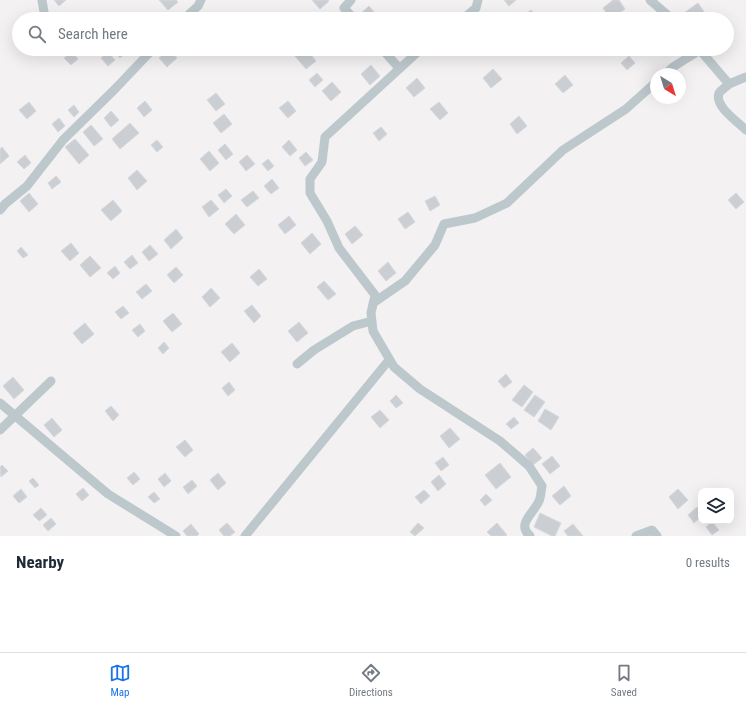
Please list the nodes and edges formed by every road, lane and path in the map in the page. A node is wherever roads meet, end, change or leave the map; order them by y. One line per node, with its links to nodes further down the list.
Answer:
1 (42, 0): 6 (street)
2 (201, 0): 7 (street)
3 (351, 0): 8 (street)
4 (478, 0): 9 (street)
5 (650, 0): 10 (street)
6 (44, 12)
7 (192, 12)
8 (348, 12)
9 (471, 12)
10 (664, 12)
11 (146, 56): 22 (street)
12 (388, 56): 16 (street)
13 (413, 56): 16 (street)
14 (691, 56): 17 (street)
15 (705, 56): 19 (street)
16 (399, 68): 23 (street)
17 (673, 68)
18 (746, 77): 19 (street)
19 (729, 84): 21 (street)
20 (650, 87): 23 (street)
21 (746, 130)
22 (0, 210)
23 (373, 303): 24 (street)
24 (372, 321): 25 (street); 26 (street)
25 (389, 360): 32 (street); 33 (street)
26 (297, 364)
27 (51, 382): 29 (street)
28 (0, 403): 29 (street)
29 (16, 416): 30 (street); 31 (street)
30 (0, 430)
31 (176, 536)
32 (245, 536)
33 (530, 536)
34 (636, 536): 35 (street)
35 (657, 536)

